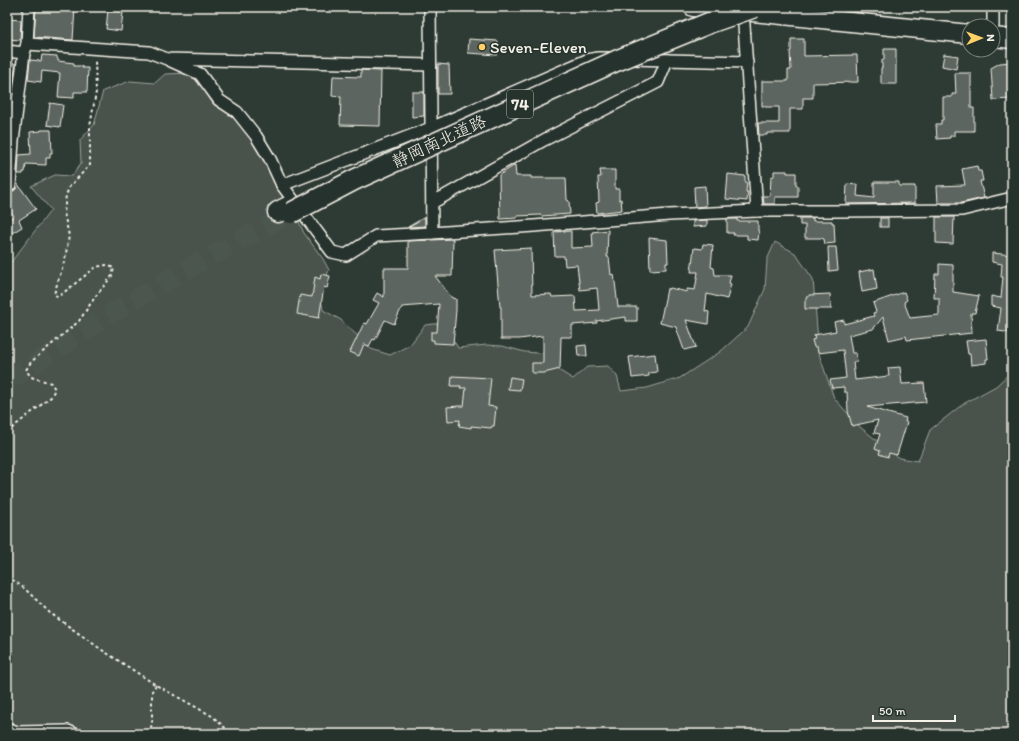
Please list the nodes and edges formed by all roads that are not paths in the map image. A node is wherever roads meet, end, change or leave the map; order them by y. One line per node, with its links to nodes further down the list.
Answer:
1 (29, 7): 10 (street)
2 (430, 7): 15 (street)
3 (694, 7): 5 (main road)
4 (993, 7): 6 (street)
5 (742, 8): 7 (main road); 14 (street); 22 (highway, 静岡南北道路 / 74, bridge)
6 (993, 18)
7 (961, 33)
8 (1001, 38): 9 (main road)
9 (1012, 39)
10 (25, 49): 11 (street); 12 (street); 18 (street)
11 (7, 51)
12 (167, 59): 15 (street); 17 (street)
13 (667, 60): 14 (street); 16 (street); 20 (street)
14 (747, 62): 21 (street)
15 (430, 65): 16 (street)
16 (431, 128): 17 (street); 20 (street)
17 (282, 185): 23 (street)
18 (7, 187)
19 (1012, 198): 21 (street)
20 (432, 203): 23 (street)
21 (757, 210): 23 (street)
22 (284, 213)
23 (432, 233)
24 (7, 728): 25 (street)
25 (75, 734)

